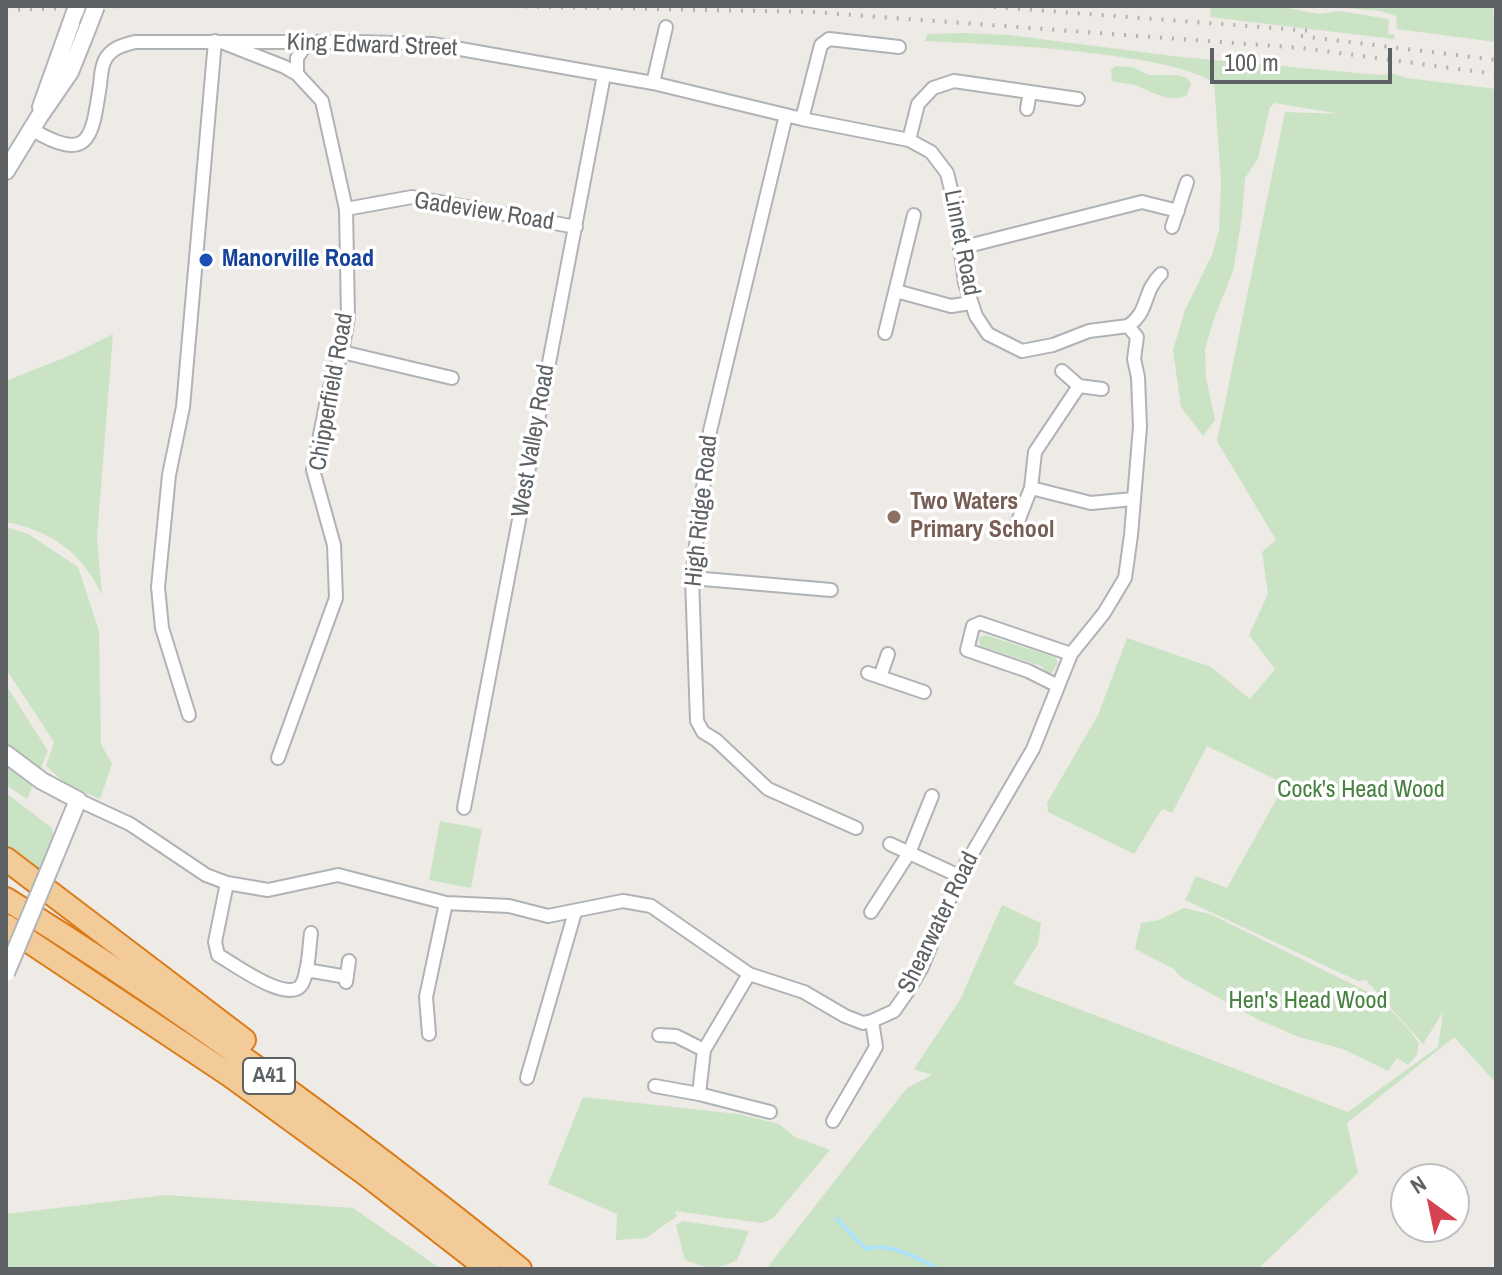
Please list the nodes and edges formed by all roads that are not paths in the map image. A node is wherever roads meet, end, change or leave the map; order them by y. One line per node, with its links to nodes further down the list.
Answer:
1 (96, 6): 15 (street, bridge)
2 (76, 9): 15 (street)
3 (666, 27): 9 (street)
4 (217, 41): 5 (street, King Edward Street); 7 (street, Chipperfield Road); 15 (street, King Edward Street); 45 (street)
5 (307, 43): 7 (street); 8 (street, King Edward Street)
6 (899, 47): 14 (street)
7 (297, 74): 20 (street, Chipperfield Road)
8 (604, 75): 9 (street, King Edward Street); 23 (street, West Valley Road)
9 (653, 83): 13 (street, King Edward Street)
10 (1030, 92): 11 (street); 12 (street); 17 (street)
11 (1078, 99)
12 (1027, 109)
13 (786, 115): 14 (street, King Edward Street); 39 (street, High Ridge Road)
14 (802, 119): 16 (street, King Edward Street)
15 (35, 123): 18 (street)
16 (877, 134): 17 (street, Linnet Road)
17 (909, 140): 25 (street, Linnet Road)
18 (6, 171)
19 (1187, 182): 21 (street)
20 (346, 209): 23 (street, Gadeview Road); 31 (street, Chipperfield Road)
21 (1178, 211): 24 (street); 25 (street)
22 (914, 215): 27 (street)
23 (576, 227): 50 (street, West Valley Road)
24 (1172, 227)
25 (960, 248): 28 (street, Linnet Road)
26 (1161, 274): 29 (street)
27 (896, 291): 28 (street); 30 (street)
28 (971, 303): 29 (street, Linnet Road)
29 (1128, 326): 37 (street, Shearwater Road)
30 (885, 333)
31 (342, 352): 33 (street); 47 (street, Chipperfield Road)
32 (1062, 371): 34 (street)
33 (452, 378)
34 (1079, 386): 35 (street); 36 (street)
35 (1102, 389)
36 (1031, 488): 37 (street); 38 (street)
37 (1133, 499): 42 (street, Shearwater Road)
38 (1015, 529)
39 (692, 578): 40 (street); 51 (street, High Ridge Road)
40 (831, 590)
41 (888, 654): 44 (street)
42 (1071, 654): 43 (street, Shearwater Road); 43 (street)
43 (1058, 686): 55 (street, Shearwater Road)
44 (924, 692)
45 (189, 715)
46 (6, 754): 49 (street)
47 (278, 758)
48 (932, 796): 53 (street)
49 (78, 800): 56 (street); 66 (street, bridge)
50 (464, 808)
51 (856, 828)
52 (890, 844): 53 (street)
53 (909, 853): 55 (street); 60 (street)
54 (6, 859): 78 (highway)
55 (959, 876): 69 (street, Shearwater Road)
56 (227, 883): 58 (street); 65 (street)
57 (6, 899): 78 (highway, A41)
58 (446, 903): 59 (street); 70 (street)
59 (575, 912): 67 (street); 73 (street)
60 (871, 912)
61 (6, 926): 68 (highway, A41)
62 (311, 933): 65 (street)
63 (6, 945): 68 (highway, A41)
64 (349, 961): 65 (street)
65 (306, 970)
66 (6, 973)
67 (749, 974): 69 (street); 72 (street)
68 (111, 996): 79 (highway, A41)
69 (872, 1021): 77 (street)
70 (429, 1034)
71 (659, 1035): 72 (street)
72 (704, 1050): 75 (street)
73 (527, 1078)
74 (655, 1086): 75 (street)
75 (699, 1094): 76 (street)
76 (770, 1112)
77 (833, 1121)
78 (387, 1162): 80 (highway, A41)
79 (488, 1269)
80 (520, 1269)

